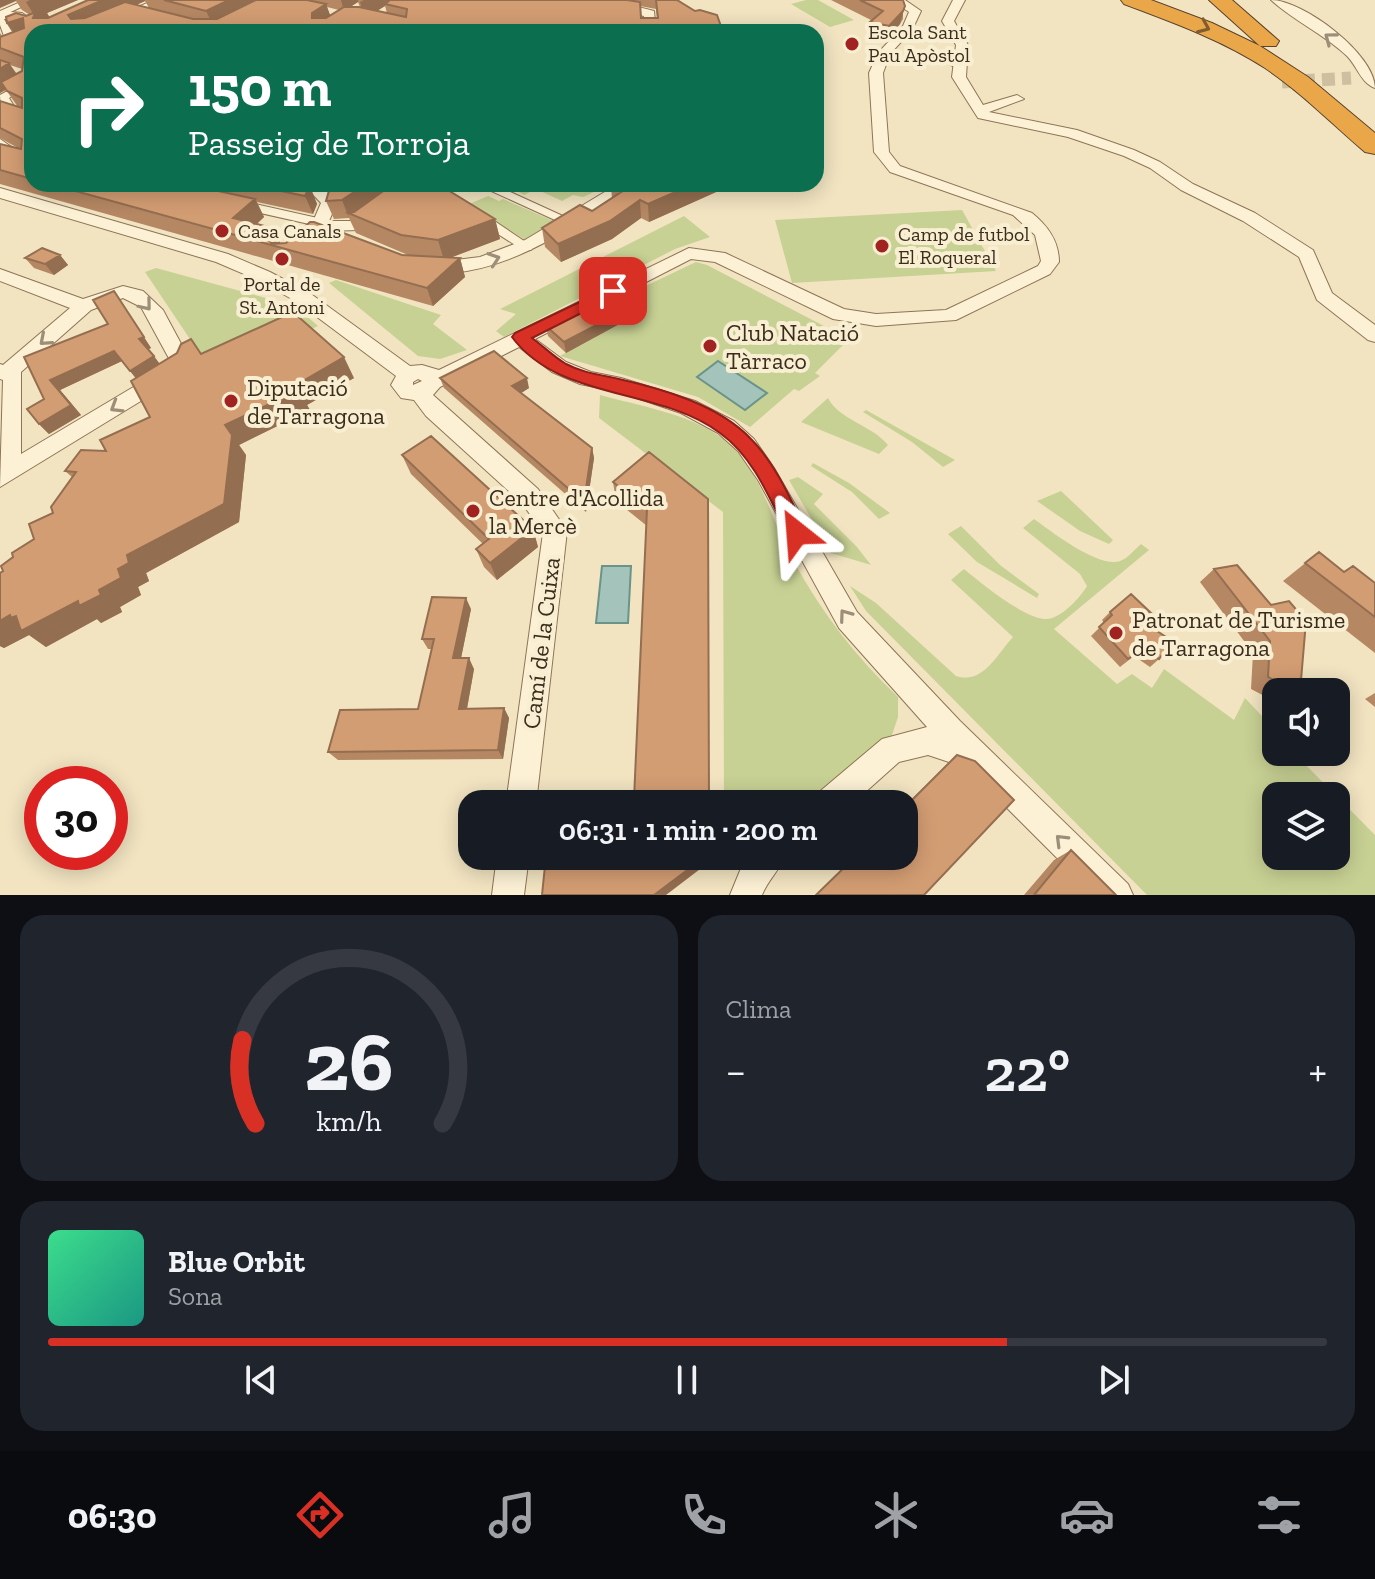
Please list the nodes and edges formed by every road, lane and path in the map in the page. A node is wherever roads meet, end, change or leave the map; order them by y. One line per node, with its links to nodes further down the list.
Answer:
1 (32, 0): 14 (street)
2 (161, 0): 12 (street)
3 (599, 0): 19 (street)
4 (897, 0): 54 (street)
5 (959, 0): 23 (street)
6 (1131, 0): 34 (highway, one-way to 34)
7 (1143, 0): 8 (highway)
8 (1193, 0)
9 (1219, 0): 34 (highway)
10 (1241, 0): 20 (highway)
11 (1277, 0): 27 (street, one-way to 11)
12 (133, 12): 13 (street); 18 (street)
13 (147, 15)
14 (0, 16): 16 (street); 22 (street)
15 (48, 20): 17 (street)
16 (32, 24)
17 (39, 24)
18 (104, 24)
19 (650, 24)
20 (1286, 36)
21 (932, 52): 23 (street)
22 (0, 53)
23 (960, 66): 29 (street)
24 (18, 73): 25 (street)
25 (24, 76)
26 (24, 84): 30 (street)
27 (1364, 86)
28 (1017, 99): 29 (street)
29 (980, 110): 53 (street)
30 (11, 112): 31 (street); 32 (street)
31 (24, 117)
32 (0, 119)
33 (0, 142): 36 (street)
34 (1375, 144)
35 (24, 151): 36 (street)
36 (16, 155): 37 (street)
37 (24, 158)
38 (319, 192): 46 (street)
39 (403, 192): 46 (street)
40 (502, 192): 45 (street)
41 (608, 192): 45 (street)
42 (0, 193): 56 (street, Camí de la Cuixa)
43 (225, 201): 46 (street)
44 (473, 213): 48 (street)
45 (570, 222): 48 (street)
46 (316, 227): 47 (street); 49 (street)
47 (356, 245)
48 (527, 247): 50 (street, one-way to 48)
49 (295, 248)
50 (411, 266)
51 (0, 275): 52 (street)
52 (84, 306): 55 (street, one-way to 55); 57 (street, one-way to 57)
53 (1375, 335)
54 (520, 337): 56 (street); 58 (street, one-way to 54)
55 (3, 372): 57 (street)
56 (420, 383): 59 (street, Camí de la Cuixa)
57 (4, 475)
58 (978, 758): 60 (street); 65 (street, one-way to 58)
59 (523, 790)
60 (845, 790)
61 (511, 870): 63 (street)
62 (756, 870): 64 (street)
63 (508, 895)
64 (746, 895)
65 (1117, 895)

